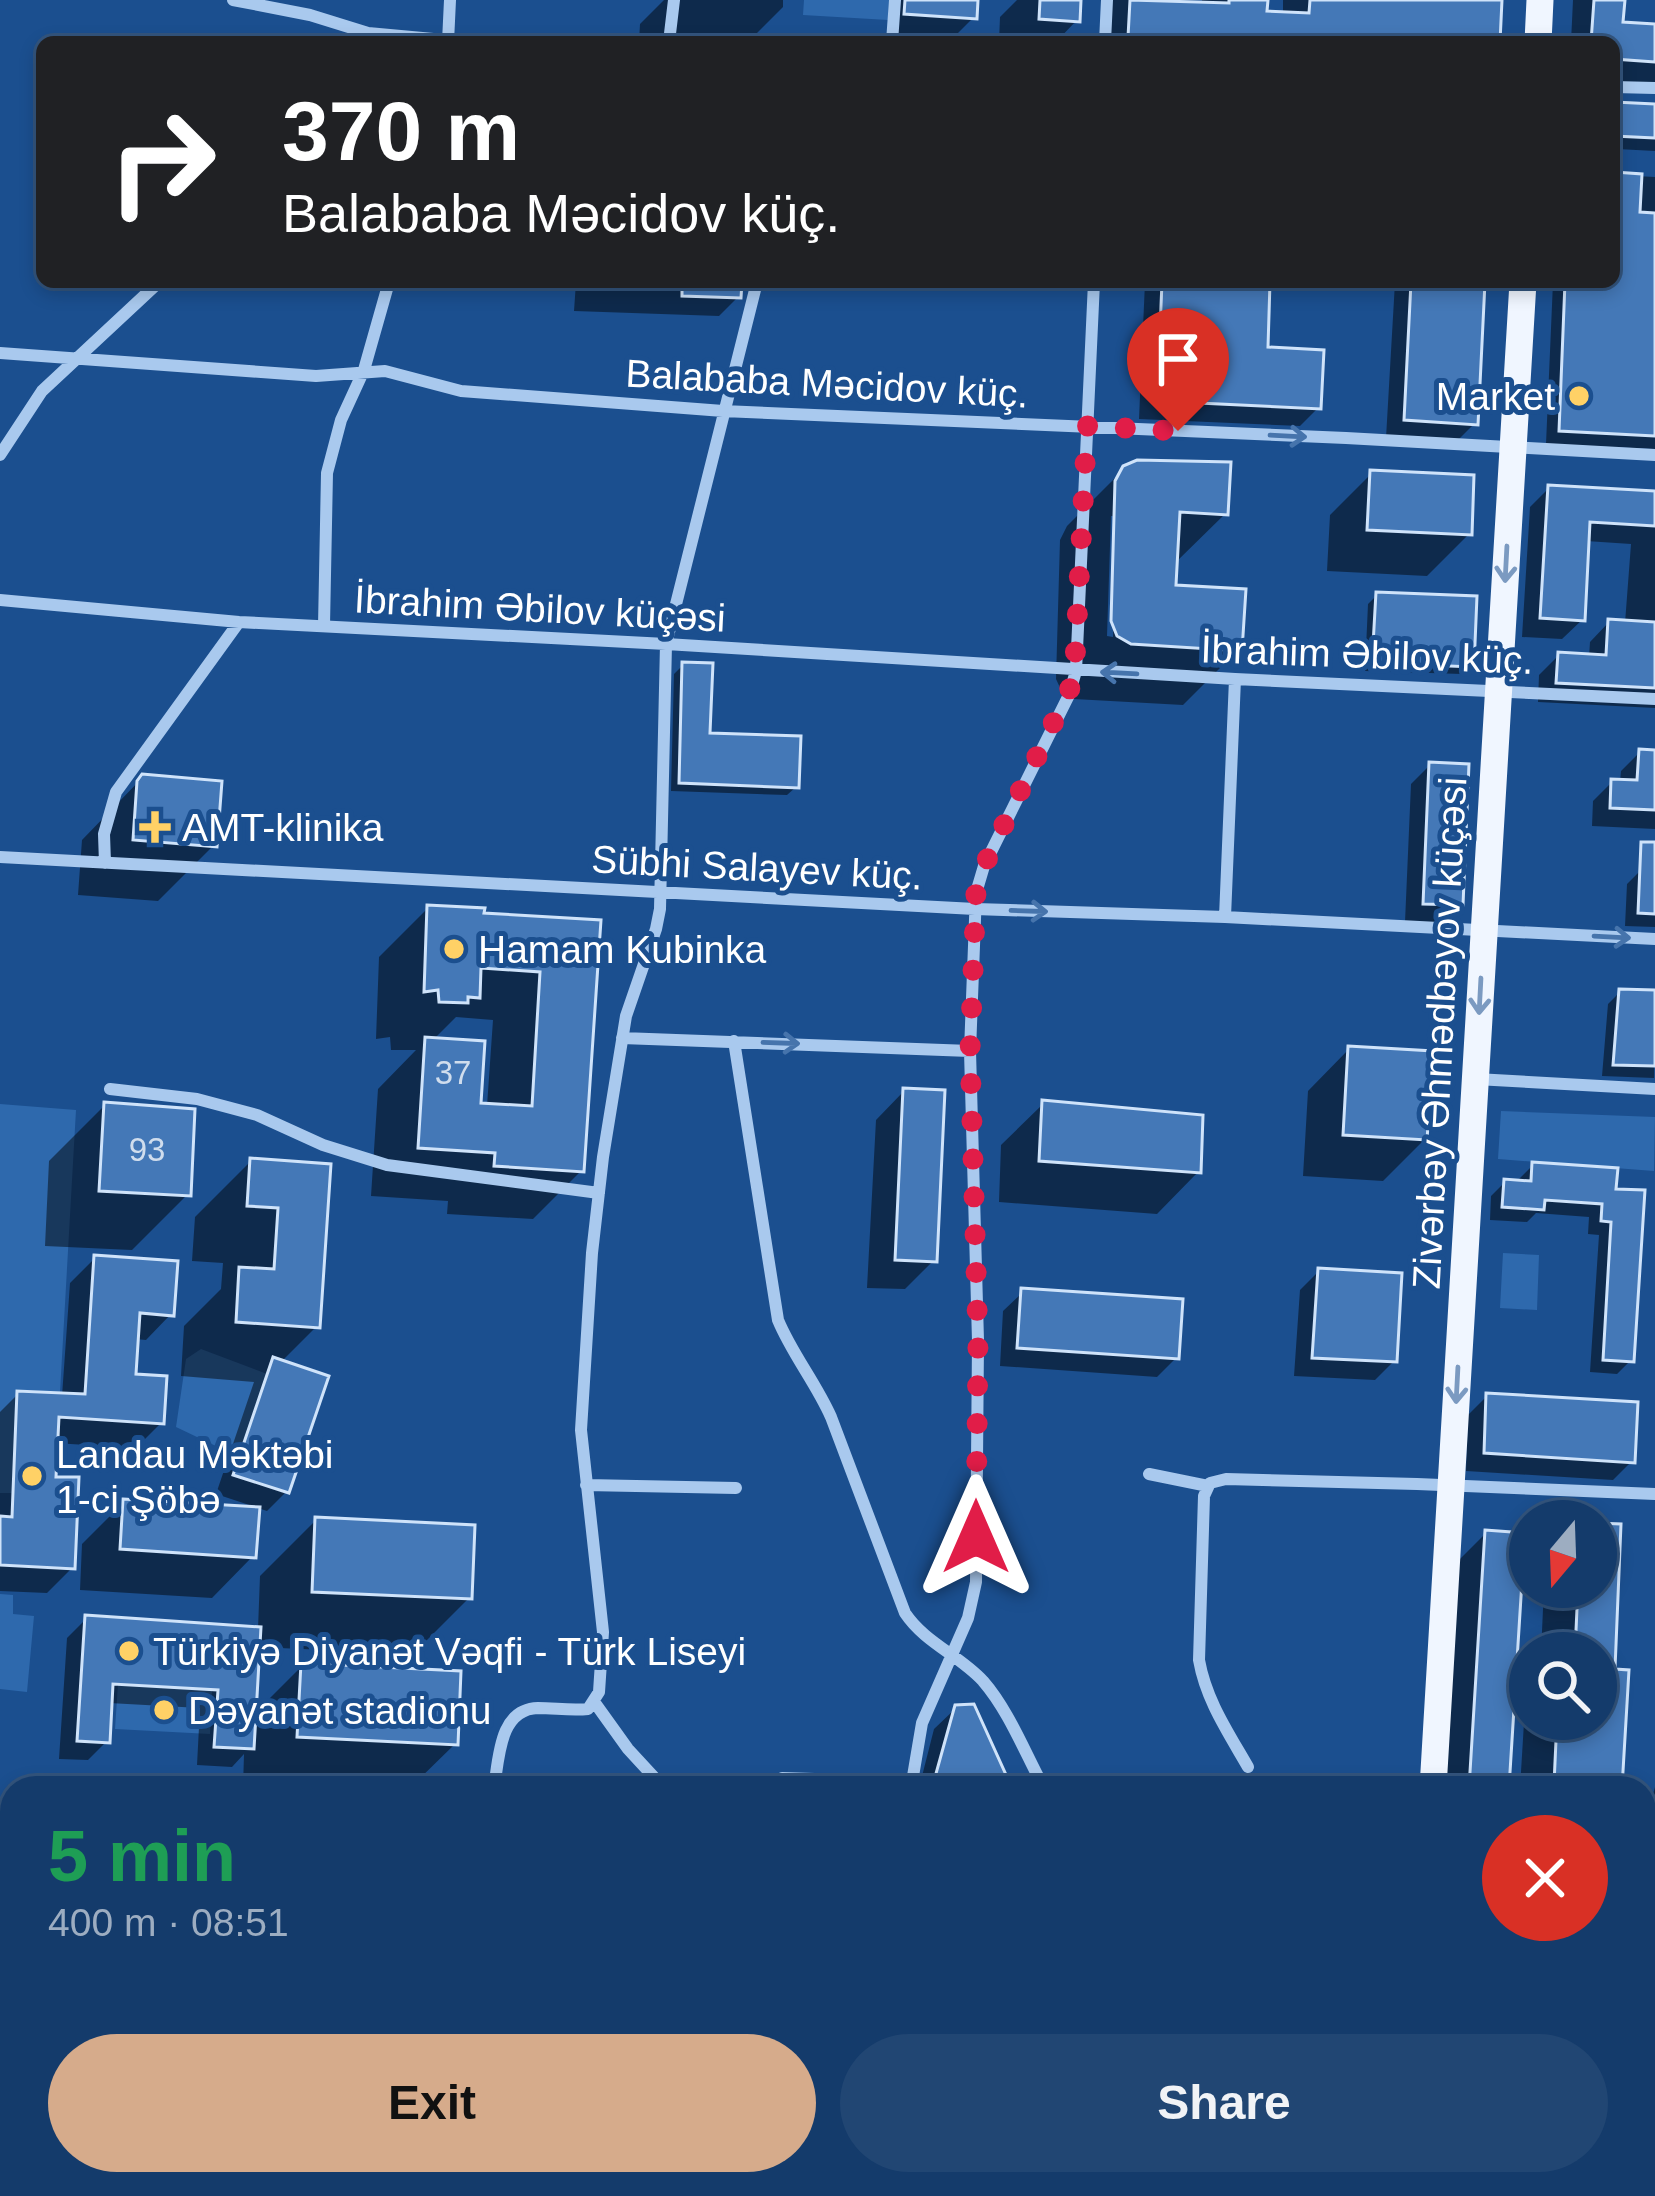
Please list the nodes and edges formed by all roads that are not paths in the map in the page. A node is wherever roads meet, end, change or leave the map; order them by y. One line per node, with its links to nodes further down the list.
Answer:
1 (233, 0): 7 (street)
2 (450, 0): 9 (street)
3 (674, 0): 10 (street)
4 (895, 0): 11 (street)
5 (1107, 0): 12 (street)
6 (1540, 0): 13 (main road)
7 (311, 8): 8 (street)
8 (365, 36)
9 (448, 36)
10 (670, 36)
11 (892, 36)
12 (1105, 36)
13 (1538, 36)
14 (1620, 86): 15 (street)
15 (1655, 88)
16 (152, 288): 22 (street)
17 (387, 288): 23 (street)
18 (755, 288): 24 (street)
19 (1094, 288): 25 (street)
20 (1523, 288): 26 (main road, Zivərbəy Əhmədbəyov küçəsi)
21 (0, 352): 22 (street, Balababa Məcidov küç.)
22 (81, 357): 23 (street, Balababa Məcidov küç.); 27 (street)
23 (364, 370): 24 (street, Balababa Məcidov küç.); 31 (street)
24 (722, 411): 25 (street, Balababa Məcidov küç.); 32 (street)
25 (1087, 426): 26 (street, Balababa Məcidov küç., one-way to 26); 33 (street)
26 (1513, 448): 28 (street, Balababa Məcidov küç.); 35 (main road, Zivərbəy Əhmədbəyov küçəsi, one-way to 35)
27 (0, 455)
28 (1655, 455)
29 (0, 600): 30 (street, İbrahim Əbilov küçəsi)
30 (239, 622): 31 (street, İbrahim Əbilov küçəsi); 38 (street)
31 (325, 626): 32 (street, İbrahim Əbilov küçəsi)
32 (667, 644): 33 (street, İbrahim Əbilov küçəsi); 39 (street)
33 (1076, 670): 34 (street, İbrahim Əbilov küç., one-way to 33); 40 (street)
34 (1235, 680): 35 (street, İbrahim Əbilov küç.); 41 (street)
35 (1498, 690): 36 (street, İbrahim Əbilov küç.); 42 (main road, Zivərbəy Əhmədbəyov küçəsi)
36 (1655, 699)
37 (0, 857): 38 (street, Sübhi Salayev küç.)
38 (105, 863): 39 (street, Sübhi Salayev küç.)
39 (661, 890): 40 (street, Sübhi Salayev küç.); 44 (street)
40 (975, 909): 41 (street, Sübhi Salayev küç., one-way to 41); 46 (street)
41 (1225, 917): 42 (street, Sübhi Salayev küç.)
42 (1484, 930): 43 (street, Sübhi Salayev küç., one-way to 43); 47 (main road, Zivərbəy Əhmədbəyov küçəsi, one-way to 47)
43 (1655, 939)
44 (622, 1037): 45 (street); 50 (street)
45 (734, 1041): 46 (street, one-way to 46); 57 (street)
46 (970, 1051): 57 (street)
47 (1475, 1079): 49 (street); 53 (main road, Zivərbəy Əhmədbəyov küçəsi, one-way to 53)
48 (110, 1089): 50 (street)
49 (1655, 1089)
50 (599, 1193): 52 (street)
51 (1149, 1474): 54 (street)
52 (586, 1485): 55 (street); 58 (street)
53 (1451, 1485): 54 (street); 56 (street); 64 (main road, Zivərbəy Əhmədbəyov küçəsi)
54 (1208, 1486): 59 (street)
55 (736, 1488)
56 (1655, 1494)
57 (951, 1656): 62 (street); 63 (street)
58 (595, 1702): 60 (street); 61 (street)
59 (1248, 1767)
60 (496, 1776)
61 (653, 1776)
62 (913, 1776)
63 (1038, 1776)
64 (1434, 1776)

